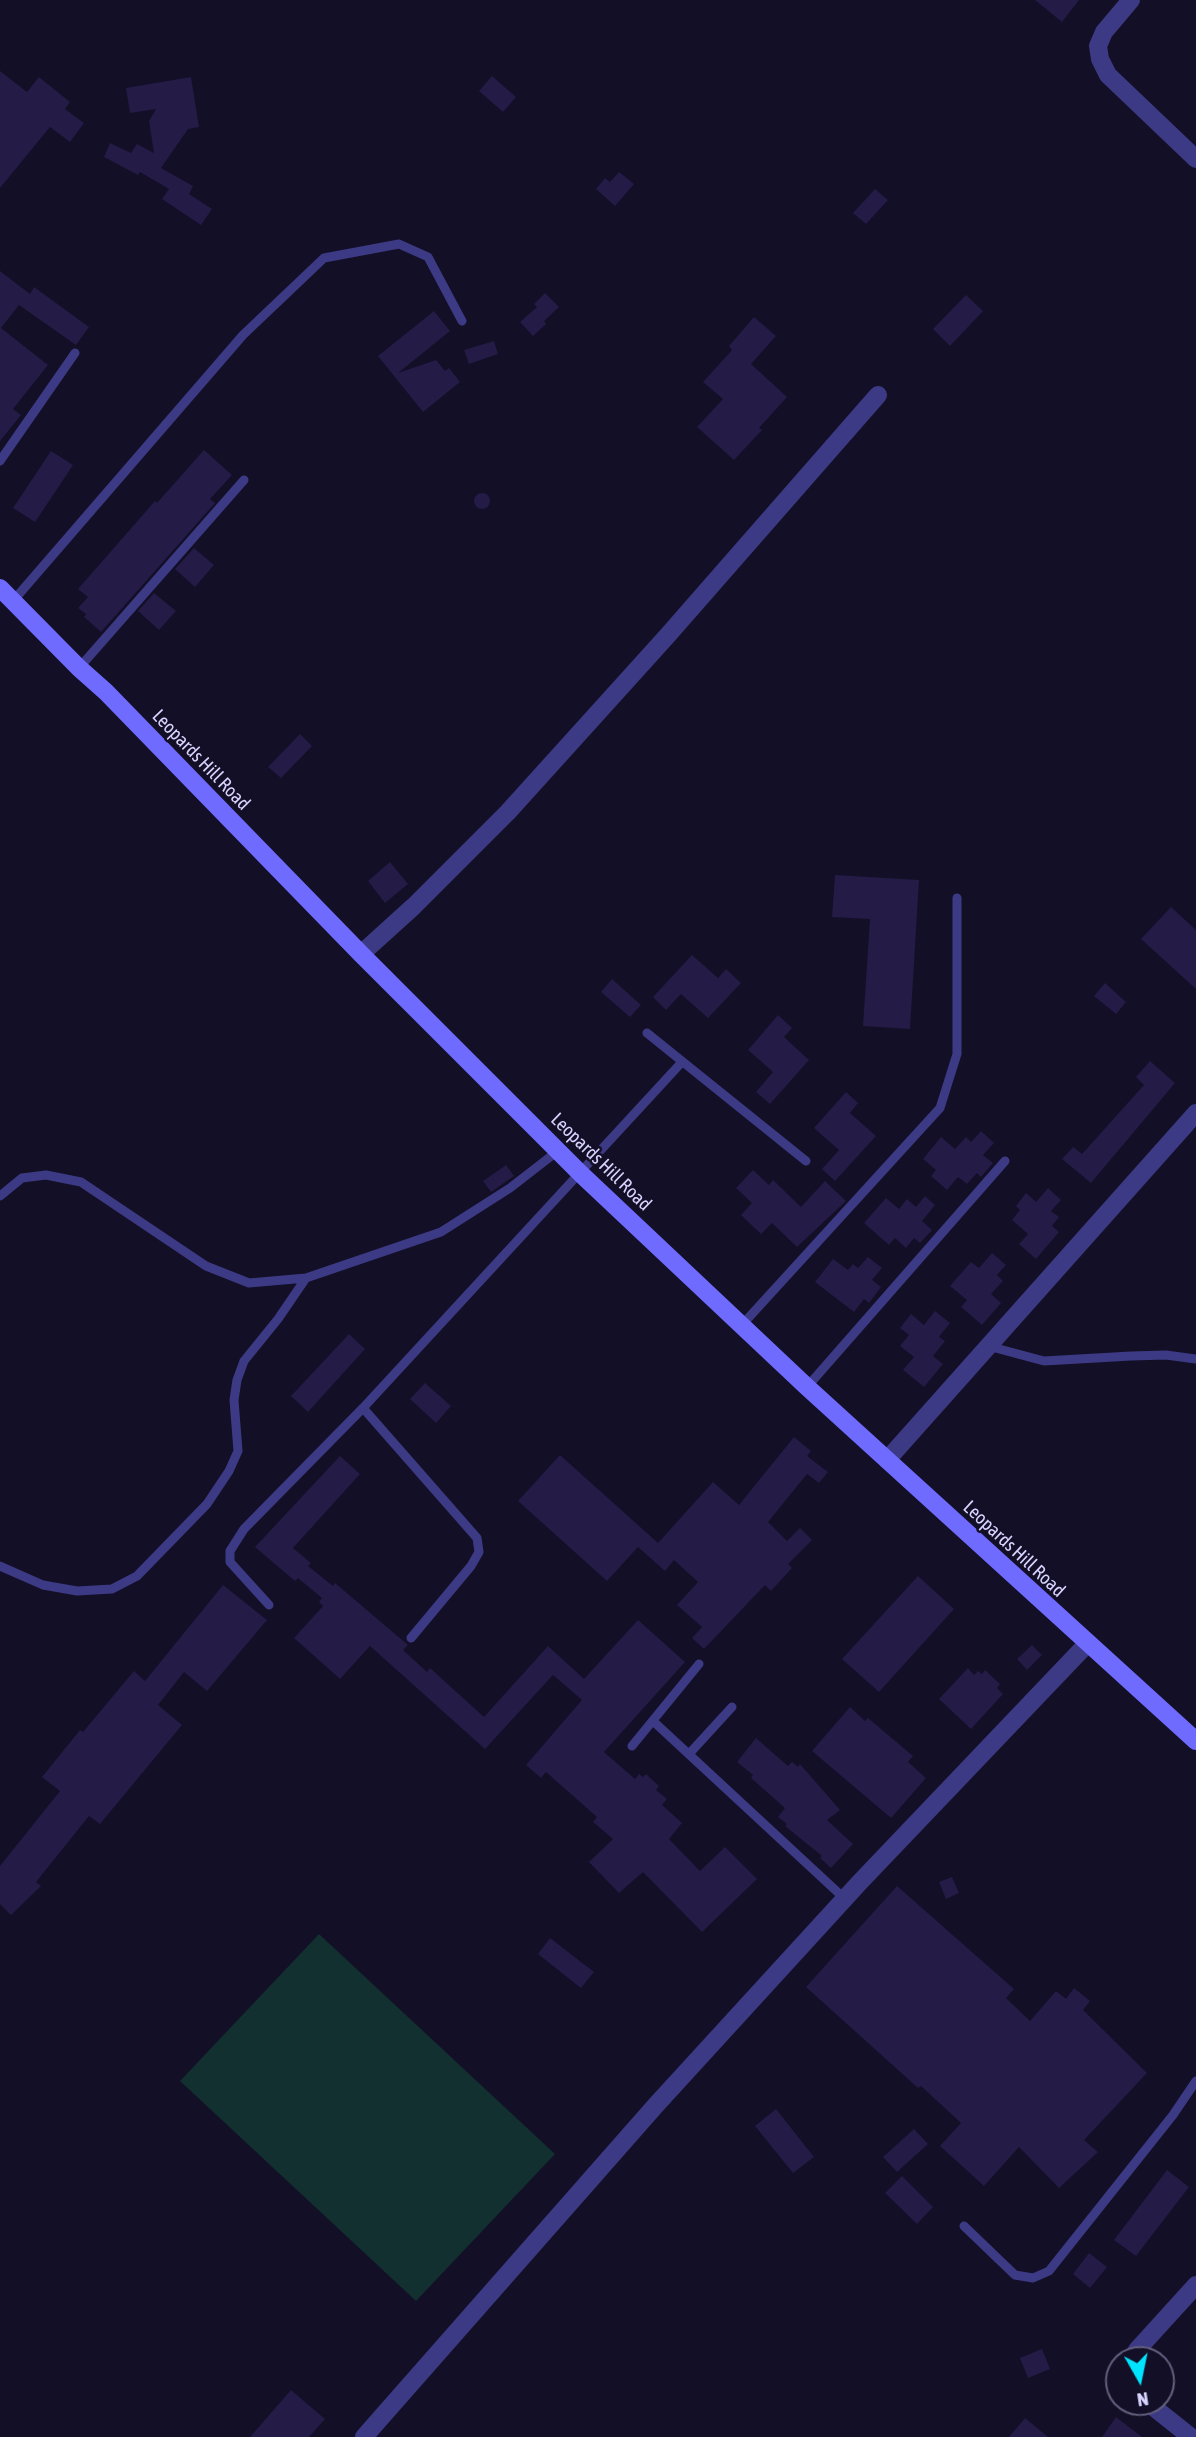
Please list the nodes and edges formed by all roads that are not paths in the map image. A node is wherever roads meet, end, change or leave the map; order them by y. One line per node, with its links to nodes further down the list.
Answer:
1 (1131, 0): 2 (street)
2 (1196, 159)
3 (461, 321): 8 (lane)
4 (75, 353): 6 (lane)
5 (878, 395): 11 (street)
6 (0, 461)
7 (244, 480): 9 (lane)
8 (7, 595): 9 (main road, Leopards Hill Road)
9 (79, 668): 11 (main road, Leopards Hill Road)
10 (957, 898): 21 (lane)
11 (361, 954): 15 (main road, Leopards Hill Road)
12 (647, 1032): 13 (lane)
13 (682, 1062): 16 (lane); 18 (lane)
14 (1196, 1113): 22 (street)
15 (558, 1150): 18 (main road, Leopards Hill Road); 20 (lane)
16 (806, 1161)
17 (1005, 1161): 24 (lane)
18 (581, 1174): 21 (main road, Leopards Hill Road); 25 (lane)
19 (0, 1196): 20 (lane)
20 (306, 1278): 27 (lane)
21 (741, 1326): 24 (main road, Leopards Hill Road)
22 (988, 1346): 23 (lane); 26 (street)
23 (1196, 1359)
24 (807, 1387): 26 (main road, Leopards Hill Road)
25 (363, 1408): 28 (lane); 29 (lane)
26 (887, 1460): 30 (main road, Leopards Hill Road)
27 (0, 1566)
28 (269, 1605)
29 (411, 1639)
30 (1087, 1644): 34 (main road, Leopards Hill Road); 37 (street)
31 (699, 1664): 33 (lane)
32 (732, 1707): 36 (lane)
33 (653, 1721): 35 (lane); 36 (lane)
34 (1196, 1741)
35 (632, 1745)
36 (689, 1754): 37 (lane)
37 (845, 1899): 43 (street)
38 (1196, 2081): 39 (lane)
39 (964, 2226)
40 (1196, 2285): 41 (street)
41 (1141, 2346)
42 (1165, 2416): 44 (street)
43 (364, 2437)
44 (1191, 2437)

